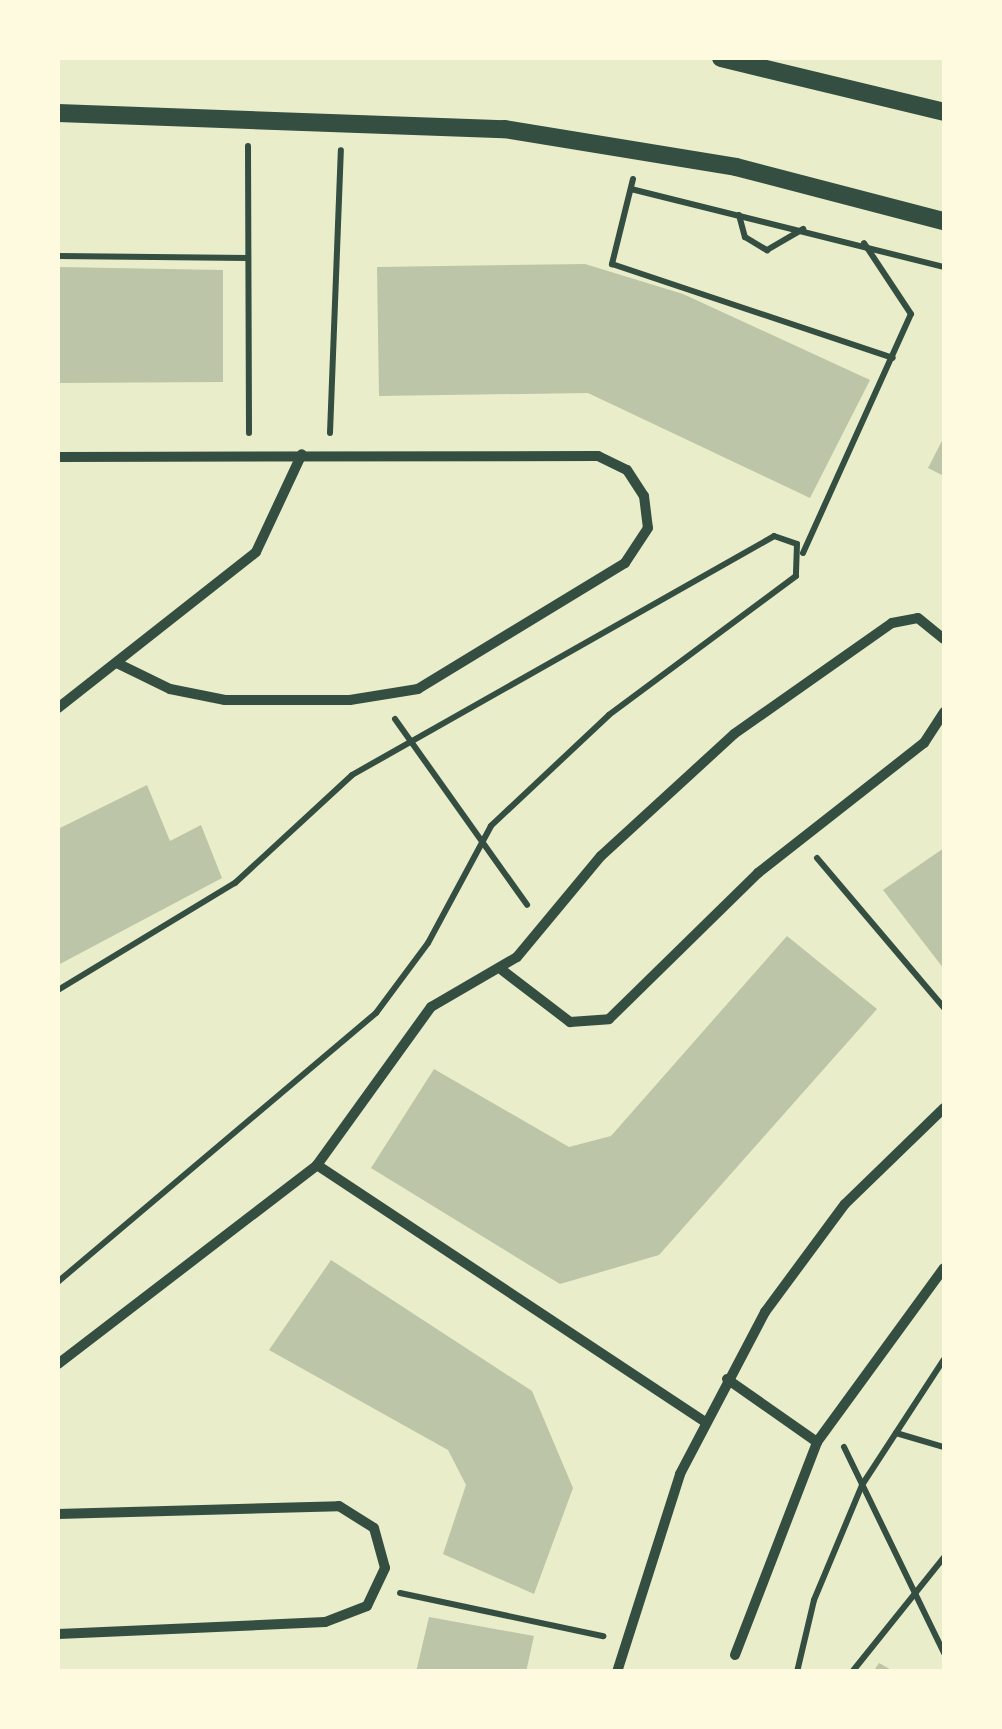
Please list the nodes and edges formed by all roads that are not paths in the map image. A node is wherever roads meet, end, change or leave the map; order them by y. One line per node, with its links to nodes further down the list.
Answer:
1 (721, 58): 2 (street)
2 (944, 112)
3 (58, 113): 4 (street)
4 (944, 220)
5 (302, 454): 6 (street); 8 (street); 8 (street)
6 (58, 457)
7 (944, 640): 11 (street)
8 (119, 664): 9 (street)
9 (58, 708)
10 (944, 712): 11 (street)
11 (502, 970): 13 (street)
12 (944, 1108): 16 (street)
13 (317, 1165): 15 (street); 17 (street)
14 (944, 1268): 18 (street)
15 (58, 1364)
16 (726, 1379): 17 (street); 18 (street)
17 (704, 1420): 22 (street)
18 (817, 1442): 21 (street)
19 (58, 1514): 20 (street)
20 (58, 1634)
21 (735, 1655)
22 (618, 1672)

